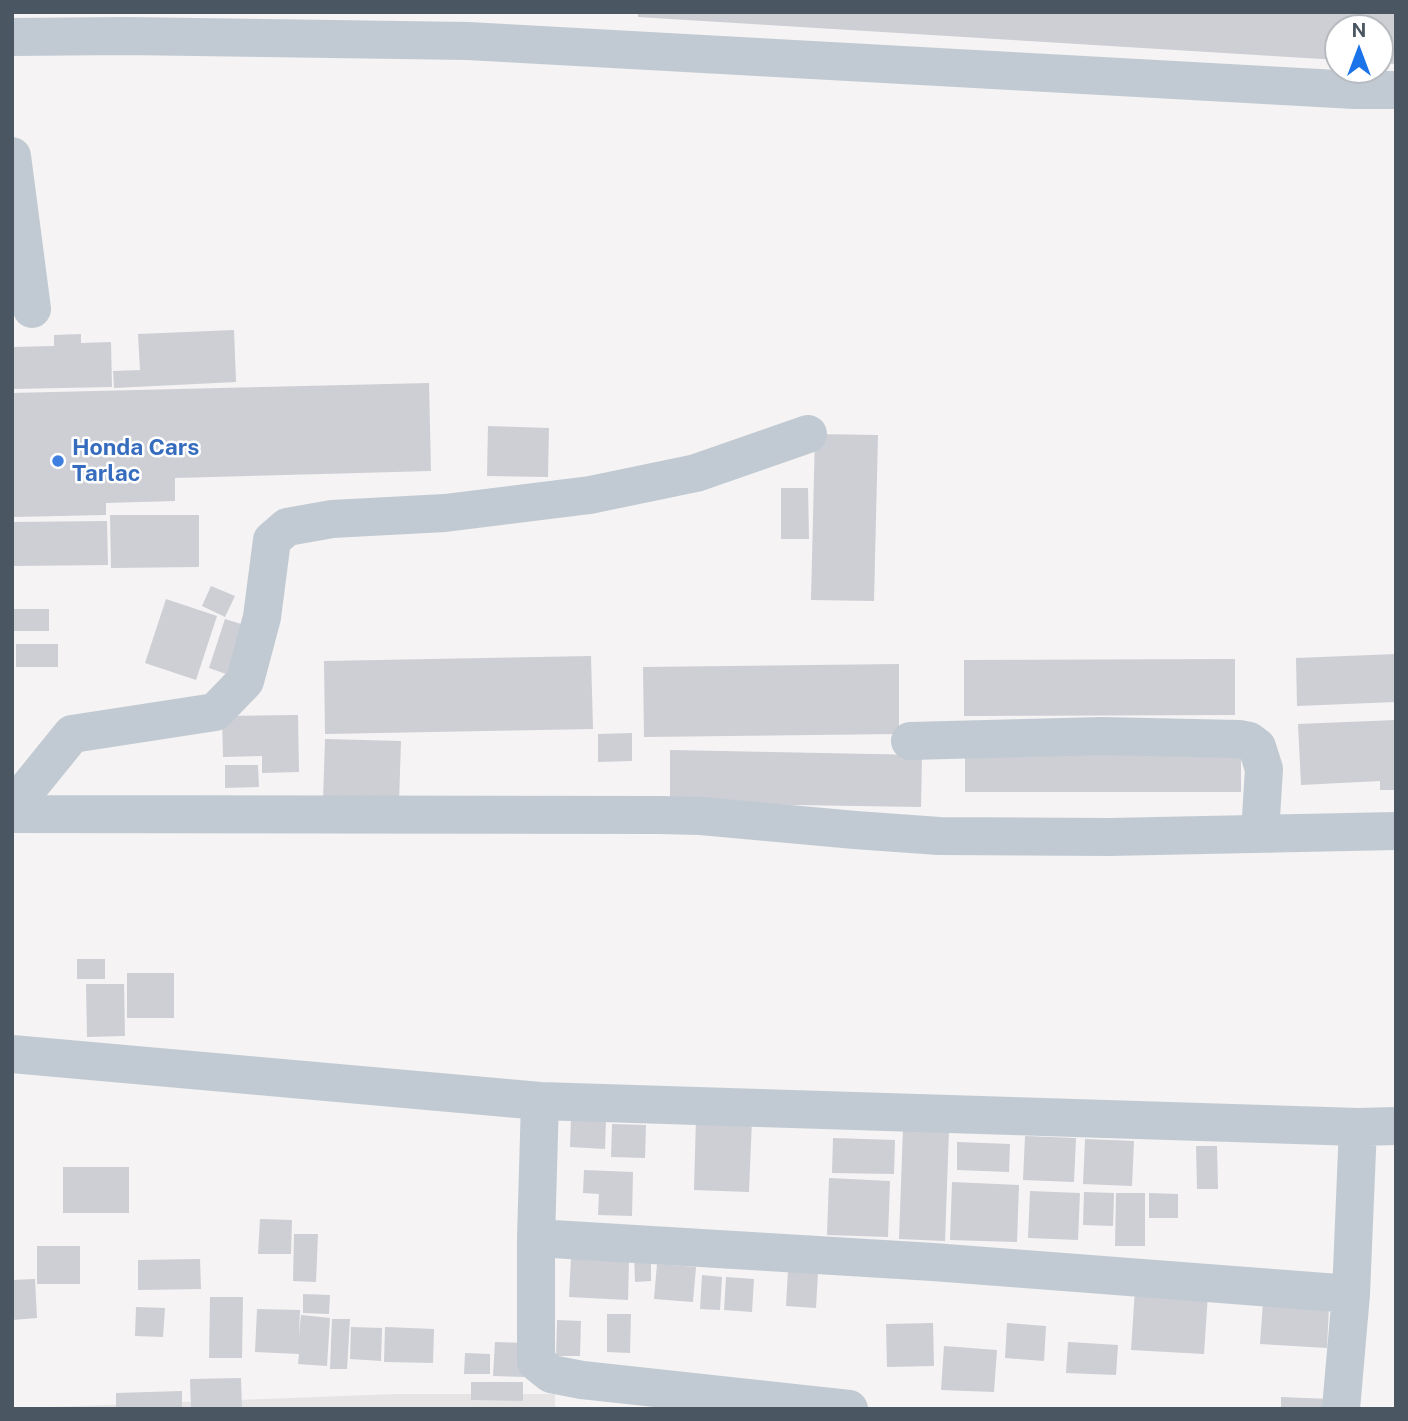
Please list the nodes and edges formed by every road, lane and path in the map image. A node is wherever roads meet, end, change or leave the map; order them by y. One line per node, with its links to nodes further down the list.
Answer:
1 (12, 37): 2 (street)
2 (1396, 90)
3 (12, 156): 4 (street)
4 (32, 309)
5 (808, 434): 7 (street)
6 (910, 741): 10 (street)
7 (12, 808)
8 (12, 814): 10 (street)
9 (1396, 831): 10 (street)
10 (1260, 833)
11 (12, 1054): 12 (street)
12 (540, 1101): 14 (street); 15 (street)
13 (1396, 1126): 14 (street)
14 (1358, 1127): 16 (street)
15 (536, 1238): 16 (street); 17 (street)
16 (1351, 1294): 18 (street)
17 (849, 1409)
18 (1341, 1409)

